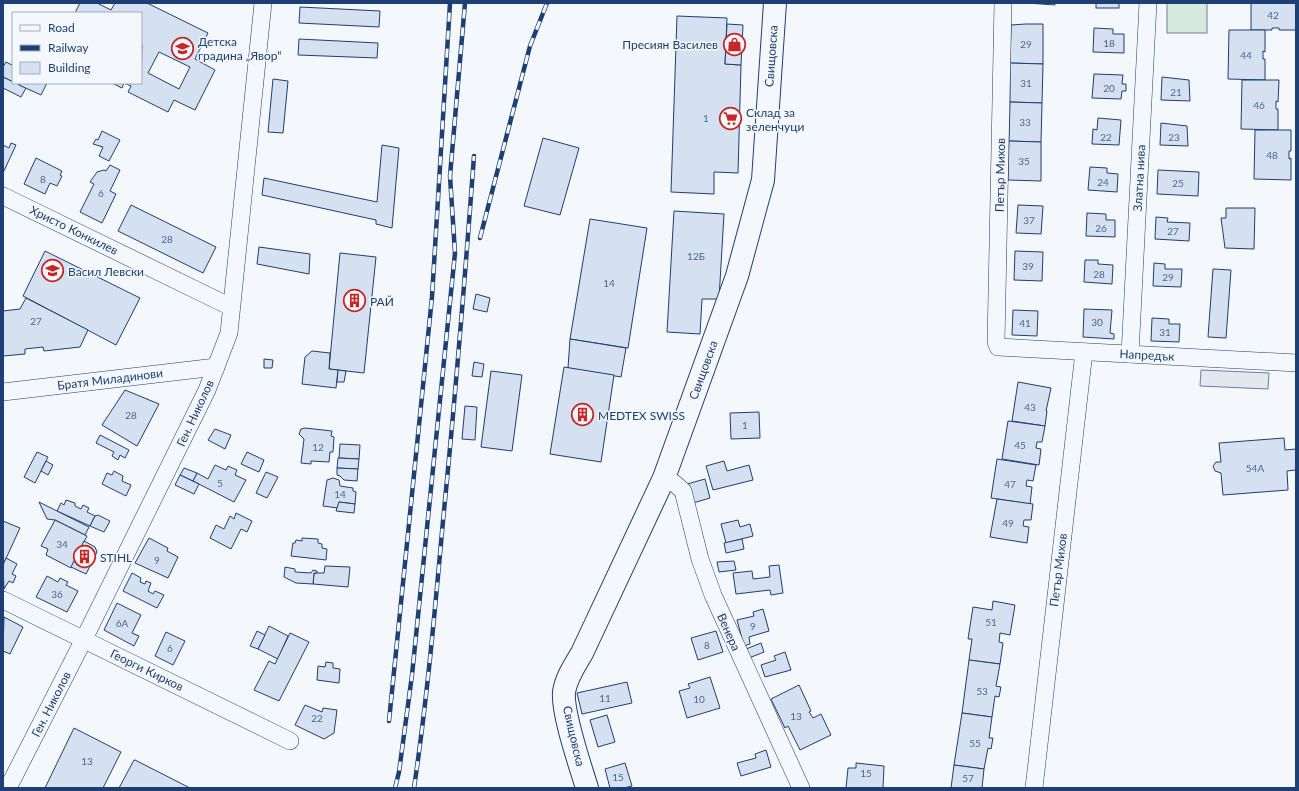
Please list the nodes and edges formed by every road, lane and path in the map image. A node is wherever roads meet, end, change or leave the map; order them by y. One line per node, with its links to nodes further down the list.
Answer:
1 (263, 3): 6 (street, Ген. Николов)
2 (774, 3): 13 (street, Свищовска)
3 (1003, 3): 7 (street, Петър Михов)
4 (1148, 3): 9 (street, Златна нива)
5 (3, 196): 6 (street, Христо Конкилев)
6 (231, 307): 11 (street, Ген. Николов)
7 (998, 347): 8 (street, Напредък)
8 (1084, 352): 9 (street, Напредък); 20 (street, Петър Михов)
9 (1130, 354): 10 (street, Напредък)
10 (1296, 363)
11 (216, 367): 12 (street, Братя Миладинови); 15 (street, Ген. Николов)
12 (3, 392)
13 (664, 478): 18 (street, Свищовска); 19 (street, Венера)
14 (3, 600): 15 (street, Георги Кирков)
15 (84, 639): 16 (street, Георги Кирков); 17 (street, Ген. Николов)
16 (290, 741)
17 (8, 788)
18 (586, 788)
19 (801, 788)
20 (1034, 788)

